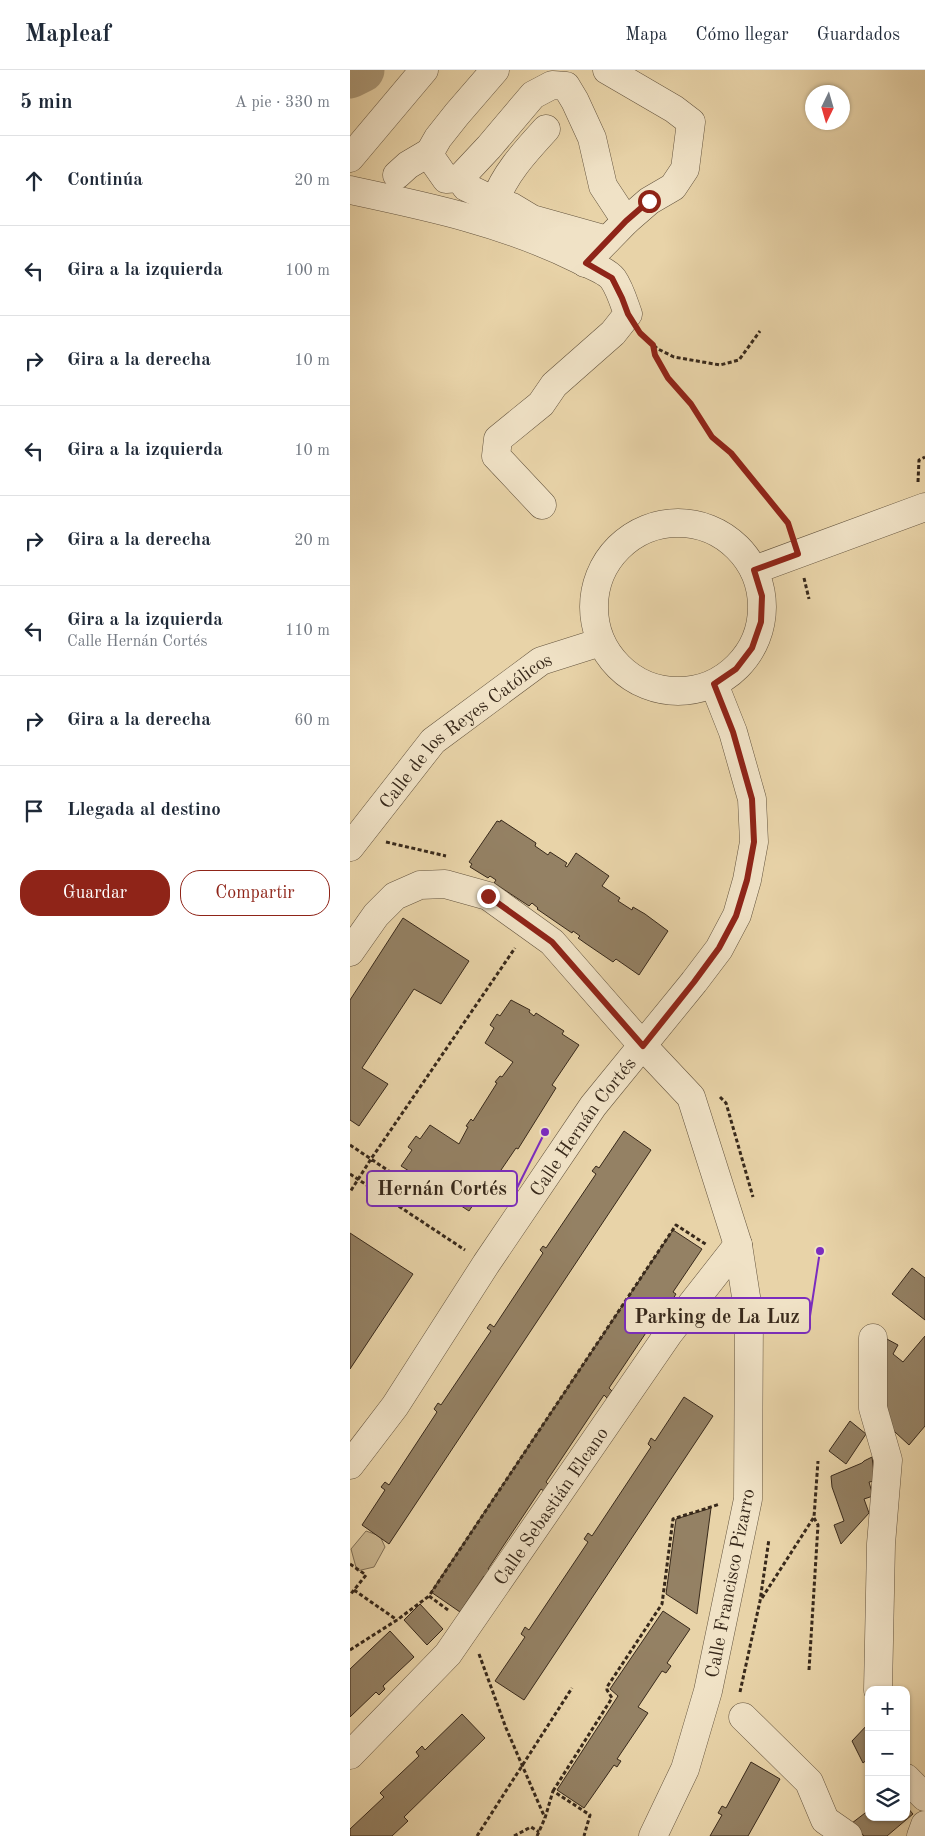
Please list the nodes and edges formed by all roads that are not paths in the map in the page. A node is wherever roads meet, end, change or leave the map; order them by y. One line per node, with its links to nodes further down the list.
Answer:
1 (424, 70): 6 (street)
2 (495, 70): 5 (street)
3 (607, 70): 11 (street)
4 (546, 129): 10 (street)
5 (430, 152): 7 (street); 8 (street)
6 (350, 158)
7 (397, 175)
8 (460, 178): 10 (street); 11 (street)
9 (350, 190): 13 (street)
10 (494, 202): 12 (street)
11 (626, 221): 12 (street)
12 (607, 240): 13 (street)
13 (586, 263): 14 (street)
14 (542, 505)
15 (925, 507): 16 (street)
16 (754, 570): 17 (street); 18 (street)
17 (600, 642): 18 (street); 19 (street, Calle de los Reyes Católicos)
18 (714, 684): 21 (street, Calle Hernán Cortés)
19 (354, 841)
20 (350, 952): 21 (street, Calle Francisco Pizarro)
21 (643, 1046): 22 (street, Calle Francisco Pizarro); 24 (street, Calle Hernán Cortés)
22 (738, 1245): 27 (street, Calle Sebastián Elcano); 31 (street, Calle Francisco Pizarro)
23 (873, 1338): 25 (street)
24 (350, 1465)
25 (878, 1686)
26 (743, 1717): 32 (street)
27 (350, 1755)
28 (910, 1782): 29 (street)
29 (925, 1797)
30 (925, 1825): 33 (street)
31 (653, 1836)
32 (848, 1836)
33 (921, 1836)

